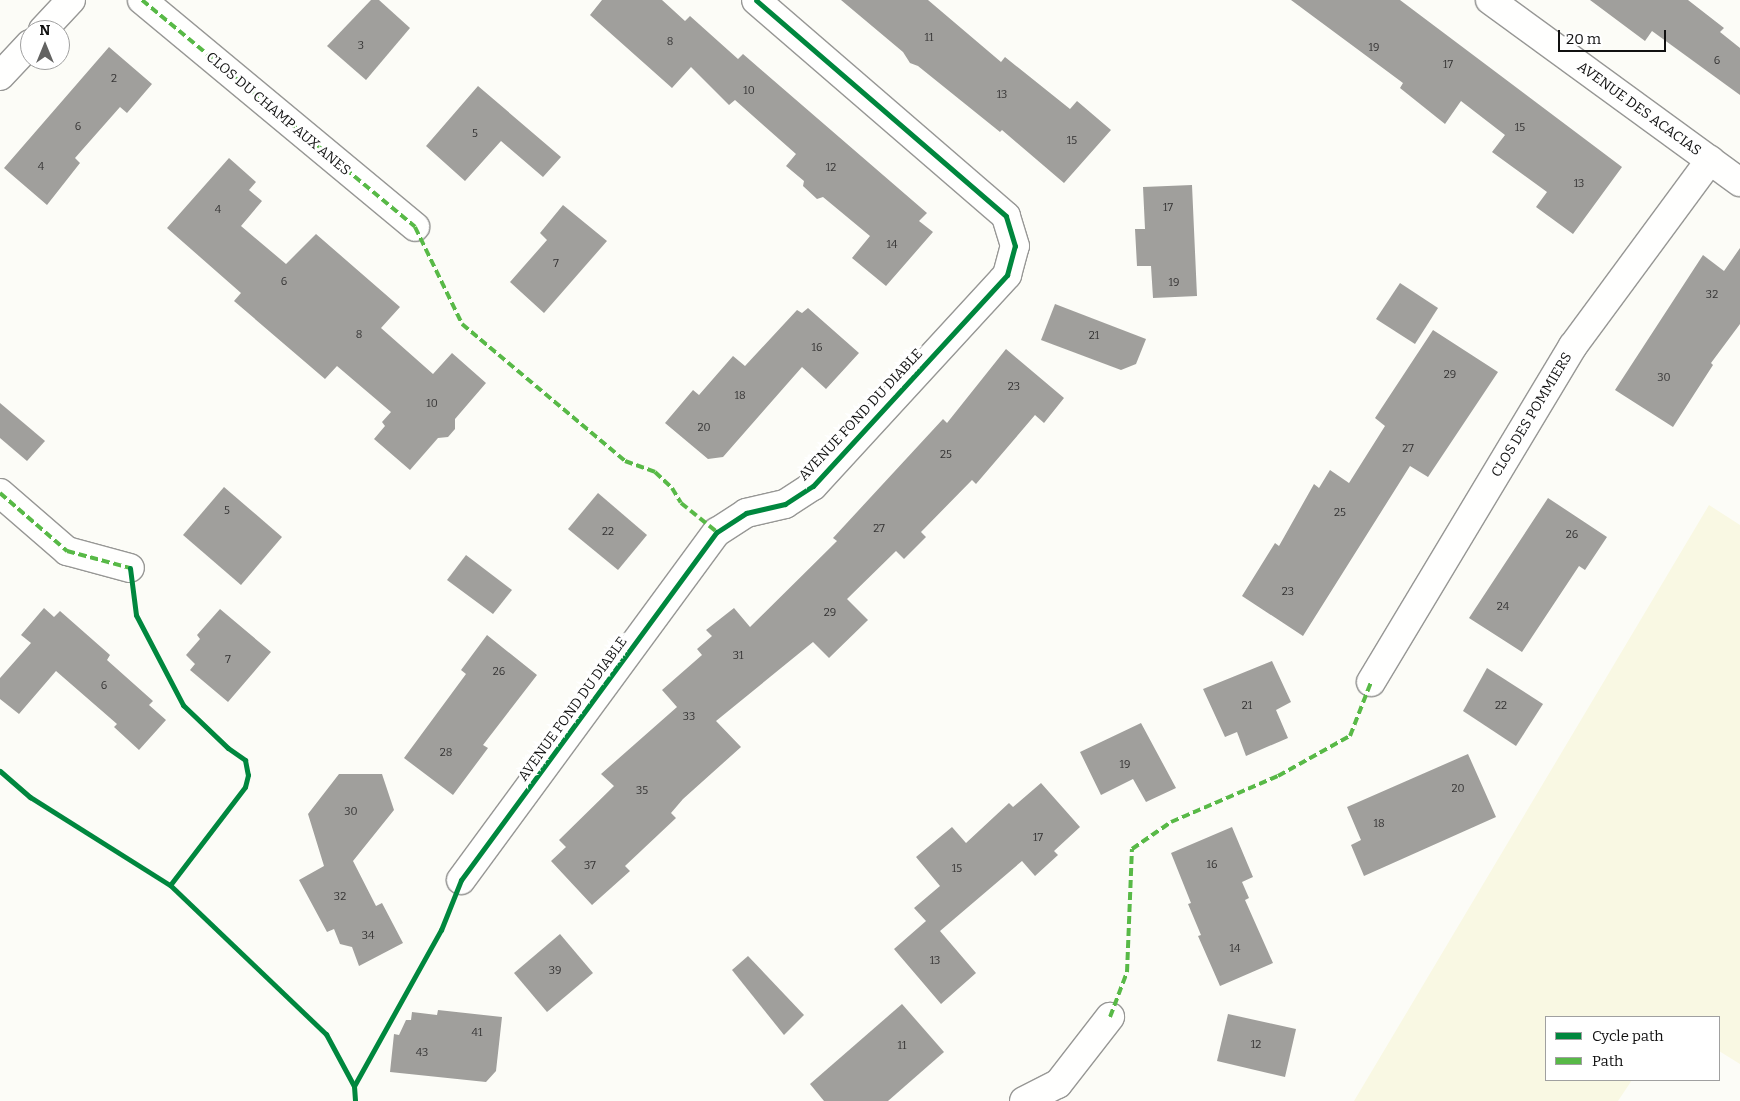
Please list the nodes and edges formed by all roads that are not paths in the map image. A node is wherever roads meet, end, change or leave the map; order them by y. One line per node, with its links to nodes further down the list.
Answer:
1 (71, 0): 5 (street)
2 (142, 0): 10 (street, CLOS DU CHAMP AUX ANES)
3 (756, 0): 14 (street, AVENUE FOND DU DIABLE)
4 (1490, 0): 8 (street, AVENUE DES ACACIAS)
5 (52, 20)
6 (20, 55): 7 (street)
7 (0, 76)
8 (1710, 160): 9 (street, AVENUE DES ACACIAS); 13 (street, CLOS DES POMMIERS)
9 (1740, 182)
10 (414, 227)
11 (0, 493): 12 (street)
12 (130, 568)
13 (1371, 682)
14 (461, 880)
15 (1110, 1017): 16 (street)
16 (1024, 1101)

